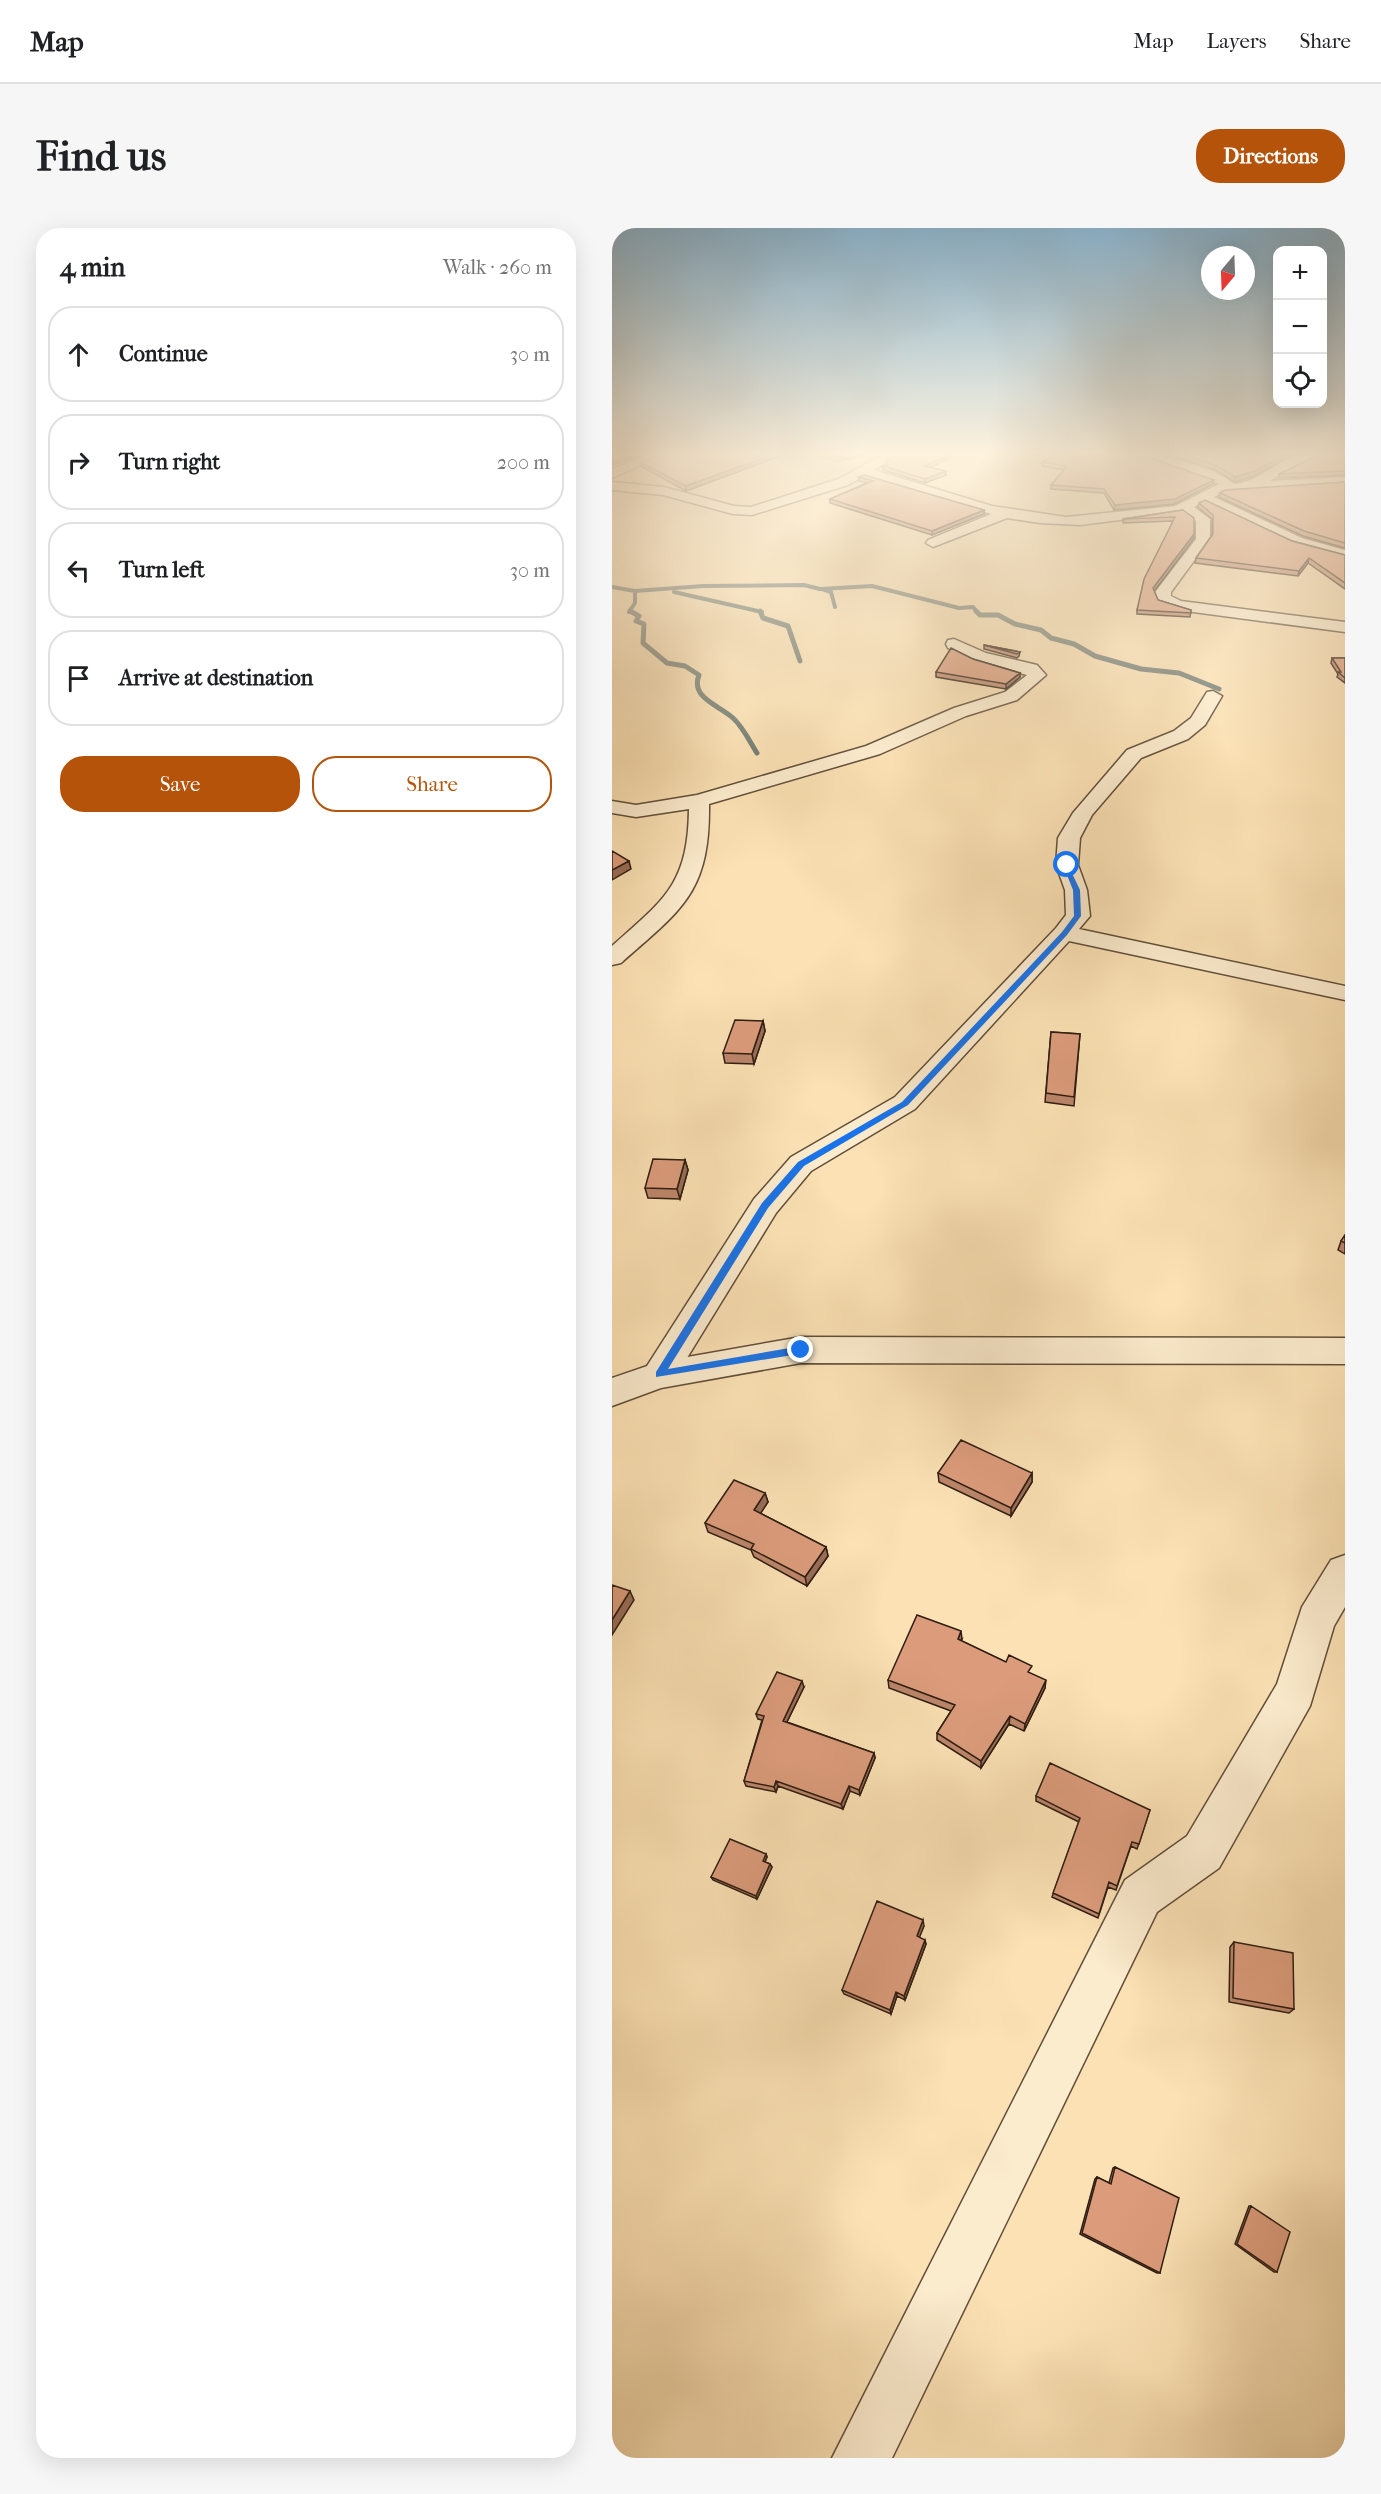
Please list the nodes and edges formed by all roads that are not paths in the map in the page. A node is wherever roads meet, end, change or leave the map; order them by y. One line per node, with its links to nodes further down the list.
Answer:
1 (1189, 557): 2 (street)
2 (1345, 627)
3 (954, 644): 5 (street)
4 (1213, 696): 7 (street)
5 (699, 801): 6 (street); 8 (street)
6 (612, 807)
7 (1064, 933): 9 (street); 11 (street)
8 (612, 958)
9 (1345, 993)
10 (1345, 1351): 11 (street)
11 (659, 1375): 12 (street)
12 (612, 1392)
13 (1345, 1572): 14 (street)
14 (861, 2458)

